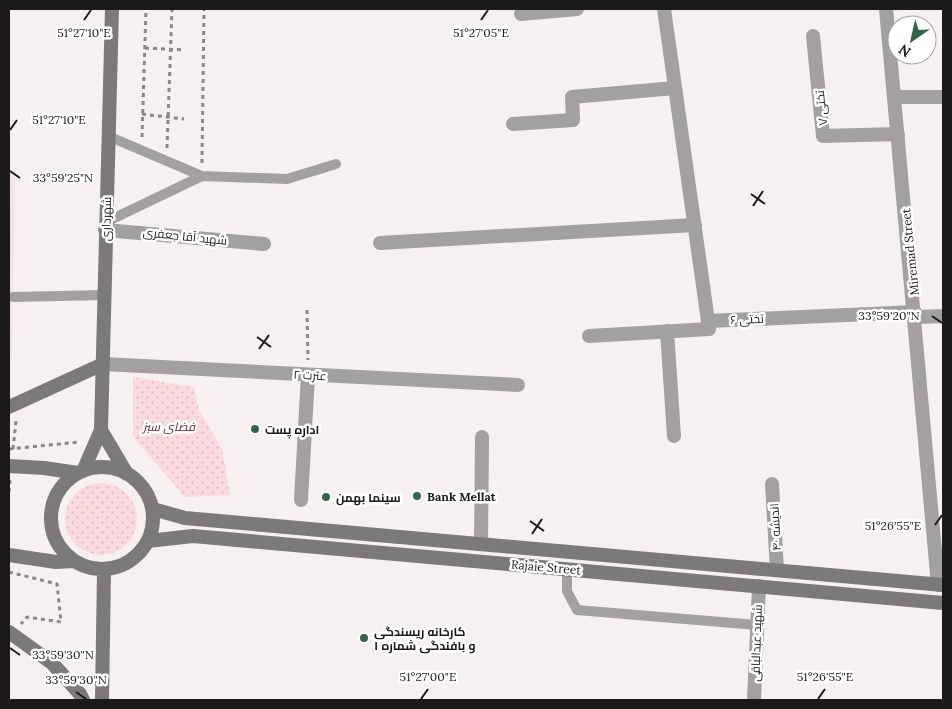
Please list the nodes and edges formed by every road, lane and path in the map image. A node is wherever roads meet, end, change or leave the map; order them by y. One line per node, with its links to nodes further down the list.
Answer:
1 (112, 9): 21 (main road, شهرداری)
2 (146, 9): 10 (path)
3 (172, 9): 11 (path)
4 (204, 9): 25 (path)
5 (569, 9): 8 (street)
6 (664, 9): 13 (street)
7 (886, 9): 14 (street, Miremad Street)
8 (521, 14)
9 (813, 36): 20 (street, تختی ۷)
10 (145, 48): 11 (path); 16 (path)
11 (170, 48): 12 (path); 17 (path)
12 (184, 50)
13 (675, 88): 19 (street); 26 (street)
14 (895, 96): 15 (street); 20 (street, Miremad Street)
15 (943, 97)
16 (142, 114): 17 (path); 22 (path)
17 (168, 117): 18 (path); 23 (path)
18 (184, 119)
19 (513, 124)
20 (898, 134): 33 (street, Miremad Street)
21 (108, 136): 22 (lane); 27 (main road, شهرداری)
22 (141, 150): 23 (lane)
23 (167, 161): 25 (lane)
24 (336, 164): 25 (lane)
25 (202, 176): 27 (lane)
26 (695, 225): 29 (street); 35 (street)
27 (106, 226): 28 (street, شهید آقا جعفری); 30 (main road, شهرداری)
28 (264, 244)
29 (380, 244)
30 (104, 295): 31 (lane); 38 (main road, شهرداری)
31 (13, 297)
32 (307, 310): 39 (path)
33 (916, 314): 34 (street, تختی ۶); 35 (street, تختی ۶); 65 (street, Miremad Street)
34 (943, 316)
35 (708, 321): 36 (street, تختی ۶)
36 (667, 331): 37 (street, تختی ۶); 45 (street)
37 (589, 336)
38 (103, 364): 39 (street, عترت ۲); 41 (main road); 44 (main road, شهرداری)
39 (308, 375): 40 (street, عترت ۲); 55 (street)
40 (518, 385)
41 (12, 413): 42 (path); 43 (path); 48 (path)
42 (24, 416)
43 (9, 422)
44 (101, 430): 51 (main road); 52 (main road)
45 (674, 436)
46 (482, 437): 58 (street)
47 (82, 442): 48 (path)
48 (14, 448): 49 (path); 50 (path)
49 (9, 449)
50 (10, 466): 51 (main road); 54 (path)
51 (80, 472): 52 (main road); 60 (main road)
52 (127, 474): 56 (main road)
53 (772, 484): 62 (street, اندیشه ۴۰)
54 (9, 492)
55 (301, 500)
56 (153, 509): 57 (main road); 58 (main road, Rajaie Street)
57 (148, 541): 61 (main road, Rajaie Street); 63 (main road)
58 (481, 544): 62 (main road, Rajaie Street)
59 (9, 555): 60 (main road)
60 (74, 561): 63 (main road)
61 (567, 569): 66 (main road, Rajaie Street); 69 (lane)
62 (777, 570): 65 (main road, Rajaie Street)
63 (104, 571): 72 (main road)
64 (9, 572): 68 (path)
65 (941, 585)
66 (759, 586): 67 (main road, Rajaie Street); 69 (street, شهید عبدالباقی)
67 (943, 603)
68 (26, 617)
69 (757, 625): 73 (street, شهید عبدالباقی)
70 (9, 632): 71 (main road)
71 (83, 700)
72 (102, 700)
73 (754, 700)

